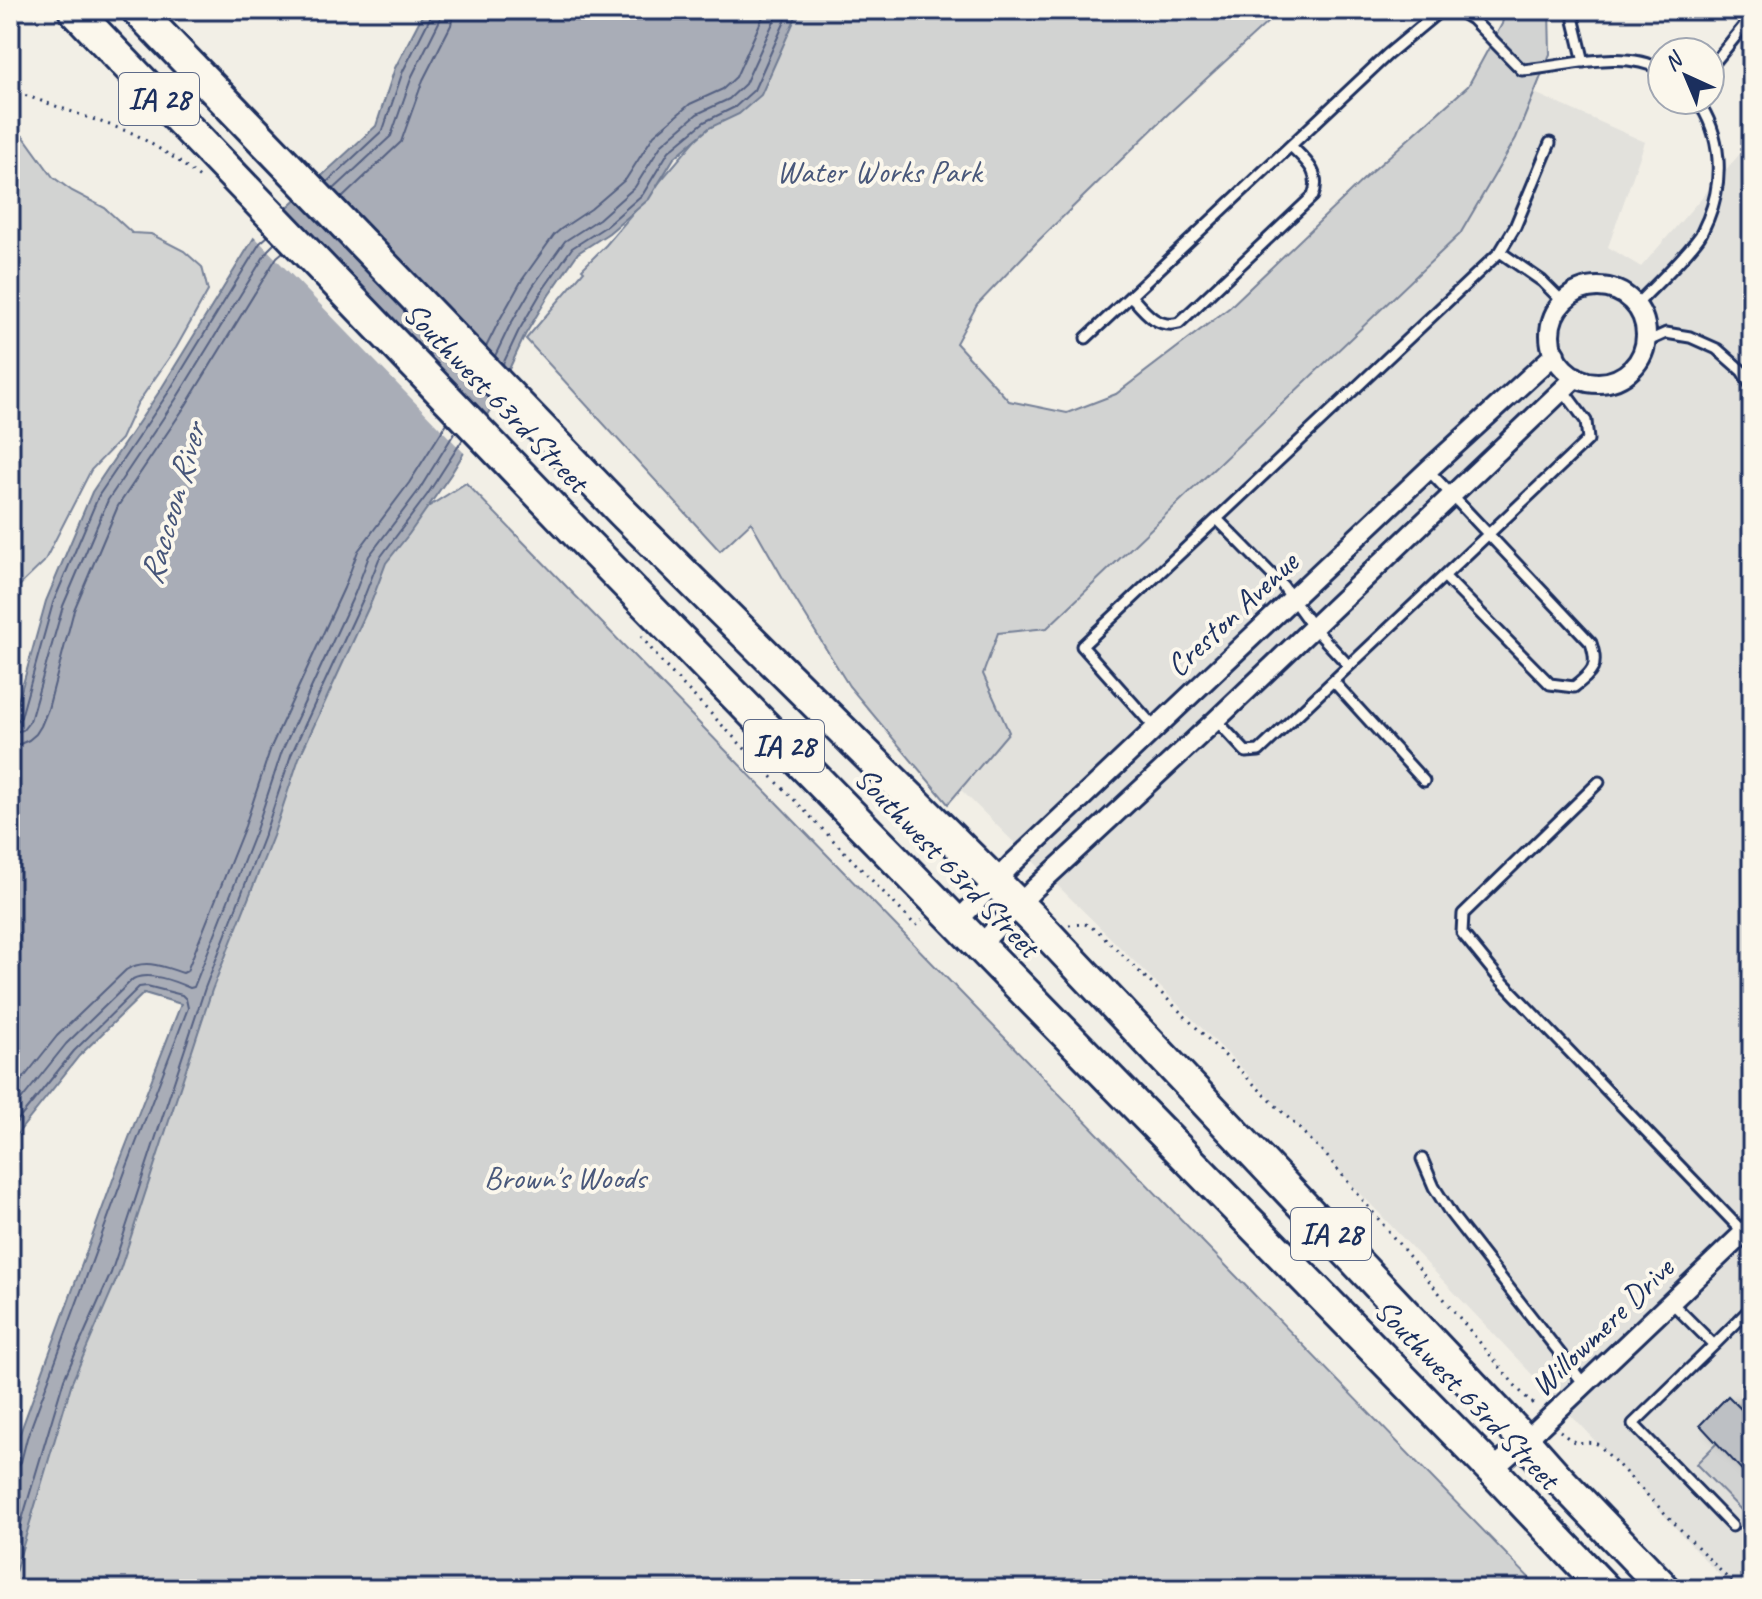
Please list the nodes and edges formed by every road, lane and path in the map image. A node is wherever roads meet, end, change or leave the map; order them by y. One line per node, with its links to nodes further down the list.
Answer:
1 (74, 10): 41 (main road, Southwest 63rd Street / IA 28)
2 (137, 10): 38 (main road, Southwest 63rd Street / IA 28)
3 (1441, 10): 13 (lane)
4 (1457, 10): 8 (lane)
5 (1575, 10): 8 (lane)
6 (1752, 16): 7 (lane)
7 (1726, 48)
8 (1584, 62): 9 (lane)
9 (1646, 65)
10 (10, 90): 14 (path)
11 (1705, 116): 18 (lane)
12 (1550, 143): 15 (lane)
13 (1291, 146): 16 (lane); 16 (lane)
14 (204, 181)
15 (1500, 252): 17 (lane); 26 (lane)
16 (1131, 296): 19 (lane)
17 (1563, 302): 18 (street); 21 (street)
18 (1636, 305): 20 (street)
19 (1086, 338)
20 (1646, 342): 22 (street); 23 (lane)
21 (1555, 354): 22 (street); 24 (street, Creston Avenue)
22 (1570, 383): 25 (street, Creston Avenue); 27 (lane)
23 (1752, 387)
24 (1428, 470): 25 (lane); 29 (street, Creston Avenue)
25 (1450, 495): 27 (lane); 30 (street, Creston Avenue)
26 (1217, 519): 29 (lane); 35 (lane)
27 (1487, 535): 28 (lane); 28 (lane)
28 (1444, 576): 32 (lane)
29 (1291, 600): 30 (lane); 35 (street, Creston Avenue)
30 (1312, 626): 32 (lane); 34 (street, Creston Avenue)
31 (640, 635): 40 (path)
32 (1349, 666): 33 (lane)
33 (1333, 681): 34 (lane); 36 (lane)
34 (1216, 720): 39 (street, Creston Avenue)
35 (1155, 728): 38 (street, Creston Avenue)
36 (1424, 781)
37 (1599, 782): 45 (lane)
38 (994, 882): 39 (main road, Southwest 63rd Street / IA 28); 41 (street, Creston Avenue)
39 (1018, 906): 43 (street, Creston Avenue); 51 (main road, Southwest 63rd Street / IA 28)
40 (925, 917)
41 (956, 923): 43 (main road, Southwest 63rd Street / IA 28)
42 (1064, 927): 50 (path)
43 (979, 946): 52 (main road, Southwest 63rd Street / IA 28)
44 (1422, 1159): 49 (lane)
45 (1748, 1229): 46 (street, Willowmere Drive)
46 (1671, 1302): 48 (lane); 49 (street, Willowmere Drive)
47 (1752, 1307): 48 (lane)
48 (1714, 1345): 53 (lane)
49 (1584, 1384): 50 (street, Willowmere Drive)
50 (1548, 1419): 51 (street, Willowmere Drive); 56 (path)
51 (1525, 1441): 52 (street, Willowmere Drive); 55 (main road, Southwest 63rd Street / IA 28)
52 (1492, 1470): 54 (main road, Southwest 63rd Street / IA 28)
53 (1732, 1526)
54 (1605, 1589)
55 (1665, 1589)
56 (1738, 1589)

